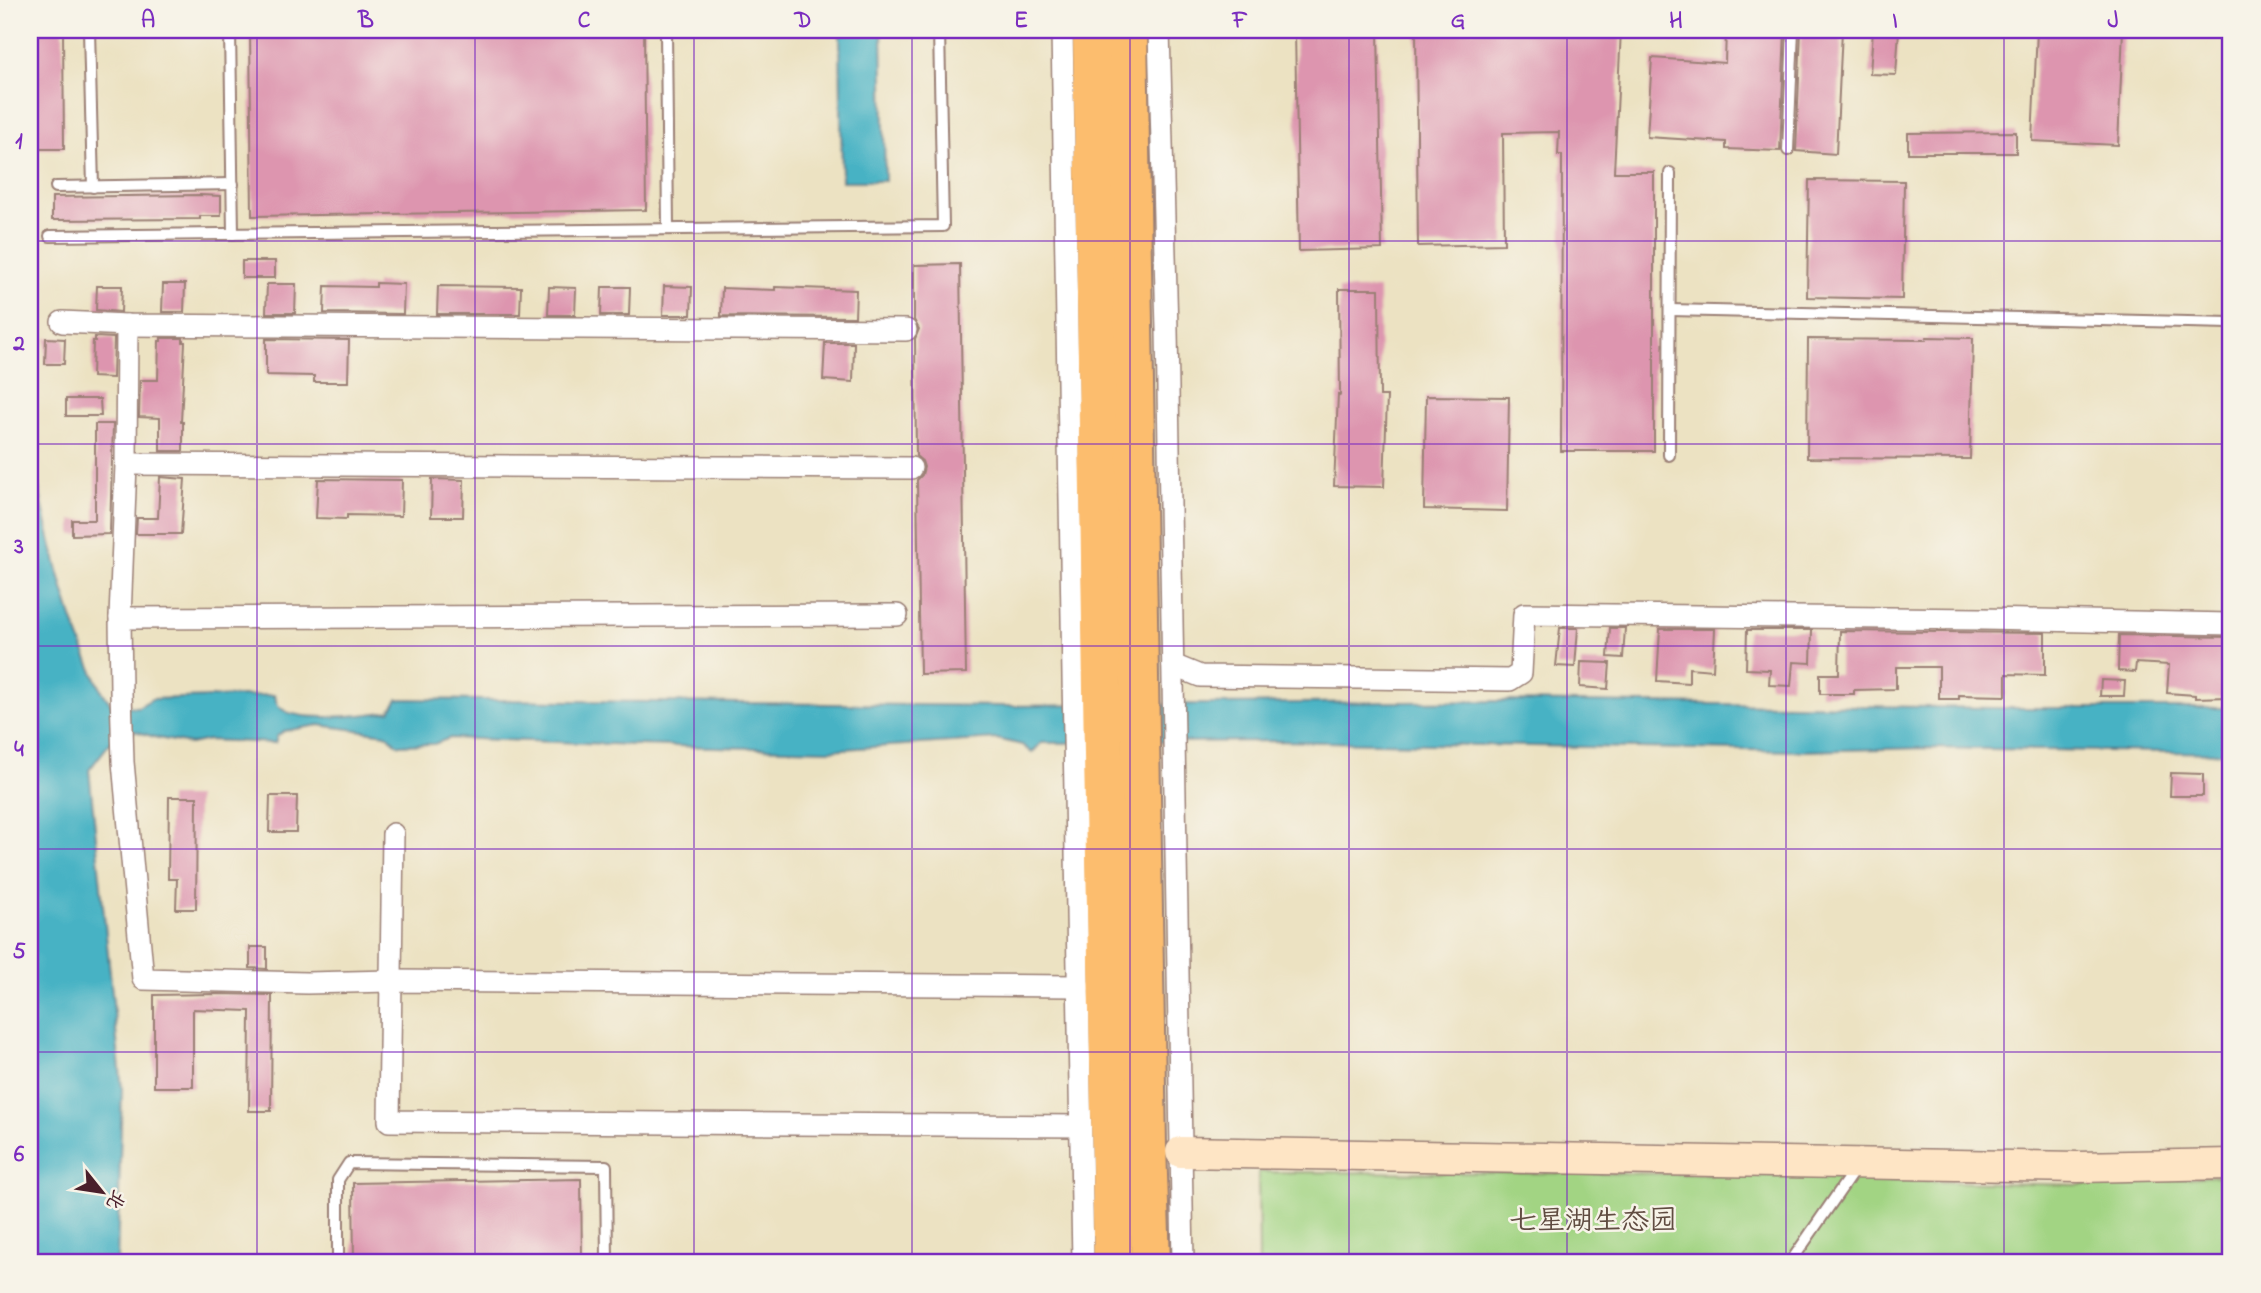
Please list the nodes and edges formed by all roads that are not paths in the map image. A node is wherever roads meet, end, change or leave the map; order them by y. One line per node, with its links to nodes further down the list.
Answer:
1 (89, 30): 14 (lane)
2 (230, 30): 12 (lane)
3 (666, 30): 15 (lane)
4 (939, 30): 15 (lane)
5 (1062, 30): 31 (street)
6 (1092, 30): 31 (highway)
7 (1128, 30): 30 (highway)
8 (1160, 30): 29 (street)
9 (1793, 30): 10 (lane)
10 (1788, 150)
11 (1670, 173): 18 (lane)
12 (233, 184): 14 (lane); 16 (lane)
13 (56, 187): 14 (lane)
14 (93, 187)
15 (668, 229): 16 (lane)
16 (233, 233): 17 (lane)
17 (50, 236)
18 (1670, 310): 20 (lane); 23 (lane)
19 (62, 322): 21 (street)
20 (2231, 323)
21 (127, 325): 22 (street); 24 (street)
22 (906, 330)
23 (1669, 454)
24 (126, 464): 25 (street); 27 (street)
25 (911, 468)
26 (897, 615): 27 (street)
27 (120, 618): 35 (street)
28 (2231, 624): 29 (street)
29 (1173, 665): 30 (street)
30 (1156, 689): 33 (highway)
31 (1088, 696): 32 (highway)
32 (1088, 759): 36 (street); 44 (highway)
33 (1158, 763): 38 (street); 45 (highway)
34 (393, 834): 35 (street)
35 (390, 981): 36 (street); 37 (street)
36 (1079, 986): 37 (street)
37 (1081, 1126): 43 (street)
38 (1181, 1152): 39 (street); 46 (street)
39 (1859, 1164): 40 (street); 47 (lane)
40 (2231, 1164)
41 (338, 1263): 42 (lane)
42 (607, 1263)
43 (1083, 1263)
44 (1113, 1263)
45 (1151, 1263)
46 (1183, 1263)
47 (1790, 1263)

